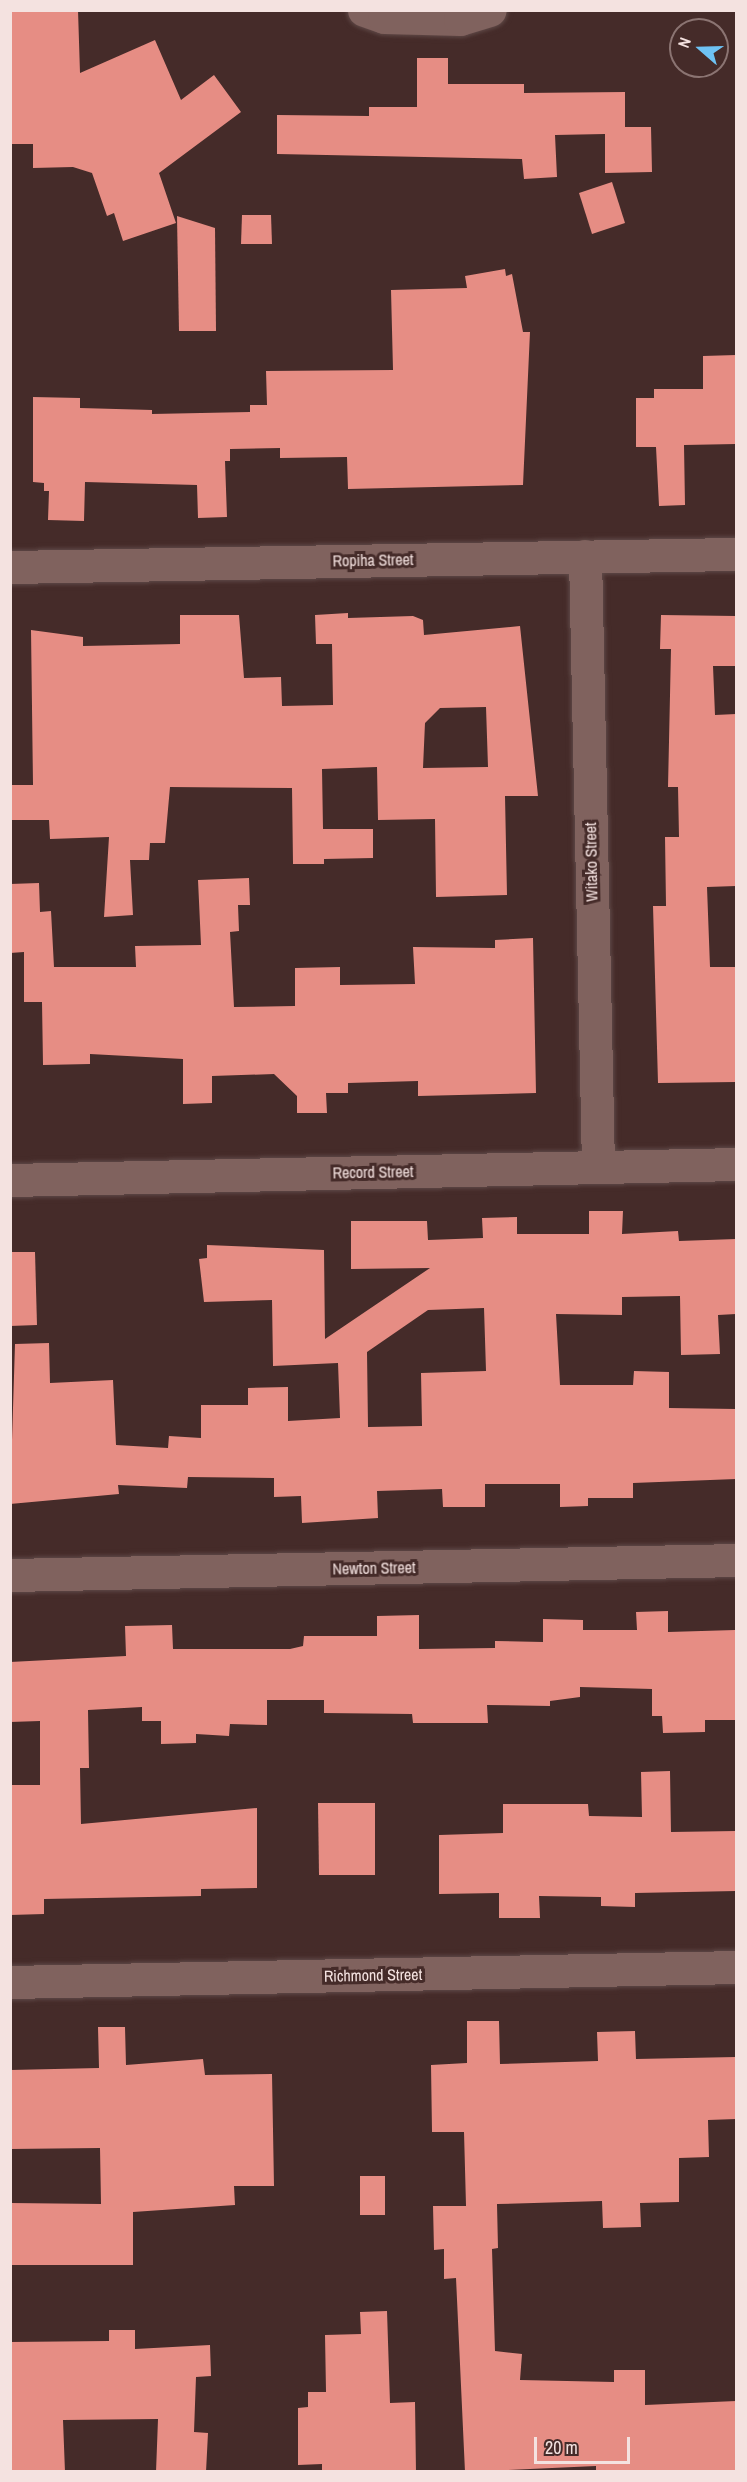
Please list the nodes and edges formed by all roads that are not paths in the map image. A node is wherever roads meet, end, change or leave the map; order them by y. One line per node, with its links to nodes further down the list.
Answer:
1 (364, 10): 2 (street)
2 (489, 10)
3 (736, 554): 4 (street, Ropiha Street)
4 (585, 556): 5 (street, Ropiha Street); 7 (street, Witako Street)
5 (10, 567)
6 (736, 1164): 7 (street, Record Street)
7 (598, 1167): 8 (street, Record Street)
8 (10, 1180)
9 (736, 1560): 10 (street, Newton Street)
10 (10, 1575)
11 (736, 1967): 12 (street, Richmond Street)
12 (10, 1982)

